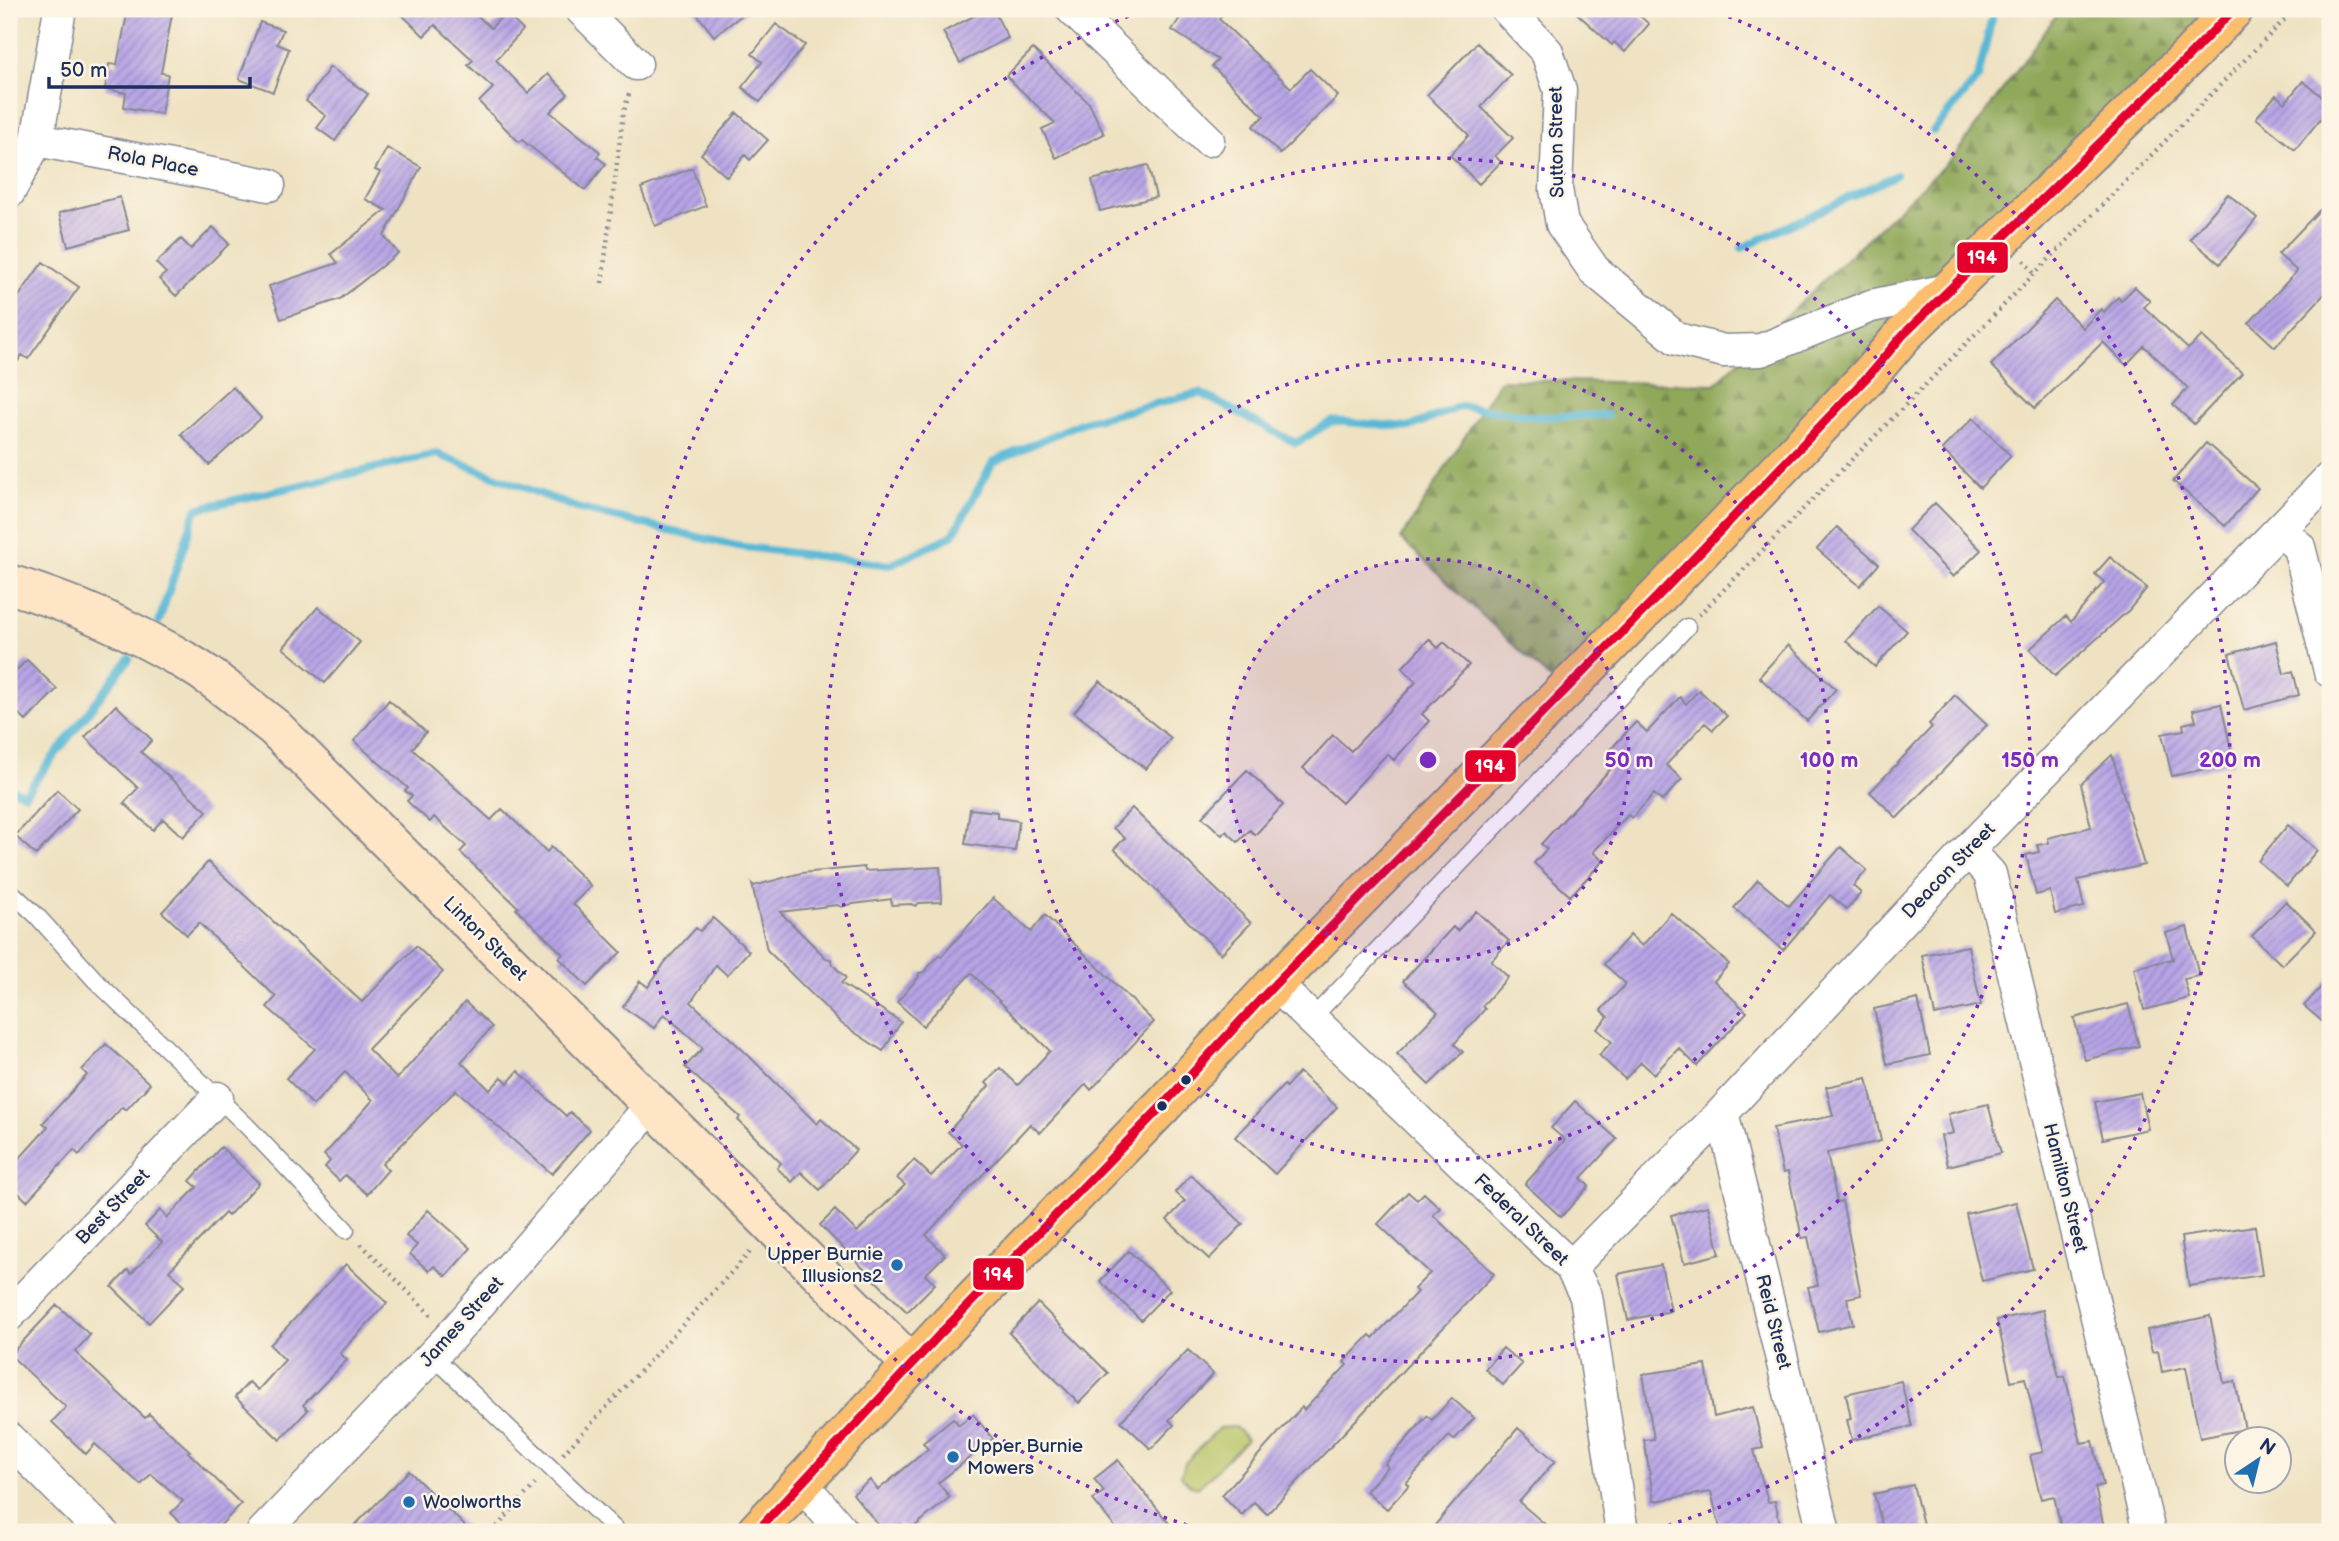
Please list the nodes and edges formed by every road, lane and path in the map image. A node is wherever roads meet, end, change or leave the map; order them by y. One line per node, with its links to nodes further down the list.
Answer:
1 (60, 9): 8 (street)
2 (581, 9): 7 (street)
3 (1072, 9): 9 (street)
4 (1507, 9): 13 (street, Sutton Street)
5 (2234, 9): 13 (highway)
6 (2295, 9): 17 (path)
7 (636, 64): 12 (path)
8 (37, 140): 10 (street, Rola Place); 11 (street)
9 (1208, 140)
10 (269, 185)
11 (9, 192)
12 (603, 283)
13 (1948, 290): 21 (highway)
14 (2330, 478): 15 (street, Deacon Street)
15 (2281, 531): 18 (street); 19 (street, Deacon Street)
16 (9, 584): 24 (street, Linton Street)
17 (1687, 627): 22 (lane)
18 (2330, 671)
19 (1968, 850): 25 (street, Deacon Street); 43 (street, Hamilton Street)
20 (9, 890): 23 (lane)
21 (1275, 984): 22 (street, Federal Street); 31 (highway)
22 (1313, 1017): 28 (street, Federal Street)
23 (218, 1098): 27 (lane); 29 (street, Best Street)
24 (652, 1105): 26 (street, Linton Street); 30 (street, James Street)
25 (1721, 1113): 28 (street, Deacon Street); 42 (street, Reid Street)
26 (775, 1226): 31 (street, Linton Street); 33 (path)
27 (346, 1230): 30 (path)
28 (1571, 1267): 41 (street, Federal Street)
29 (9, 1315)
30 (442, 1345): 33 (lane); 36 (street, James Street)
31 (912, 1365): 34 (highway)
32 (9, 1439): 35 (street)
33 (550, 1468): 37 (path); 38 (lane)
34 (802, 1484): 39 (highway); 40 (street)
35 (102, 1532)
36 (263, 1532)
37 (492, 1532)
38 (618, 1532)
39 (756, 1532)
40 (843, 1532)
41 (1622, 1532)
42 (1824, 1532)
43 (2149, 1532)

